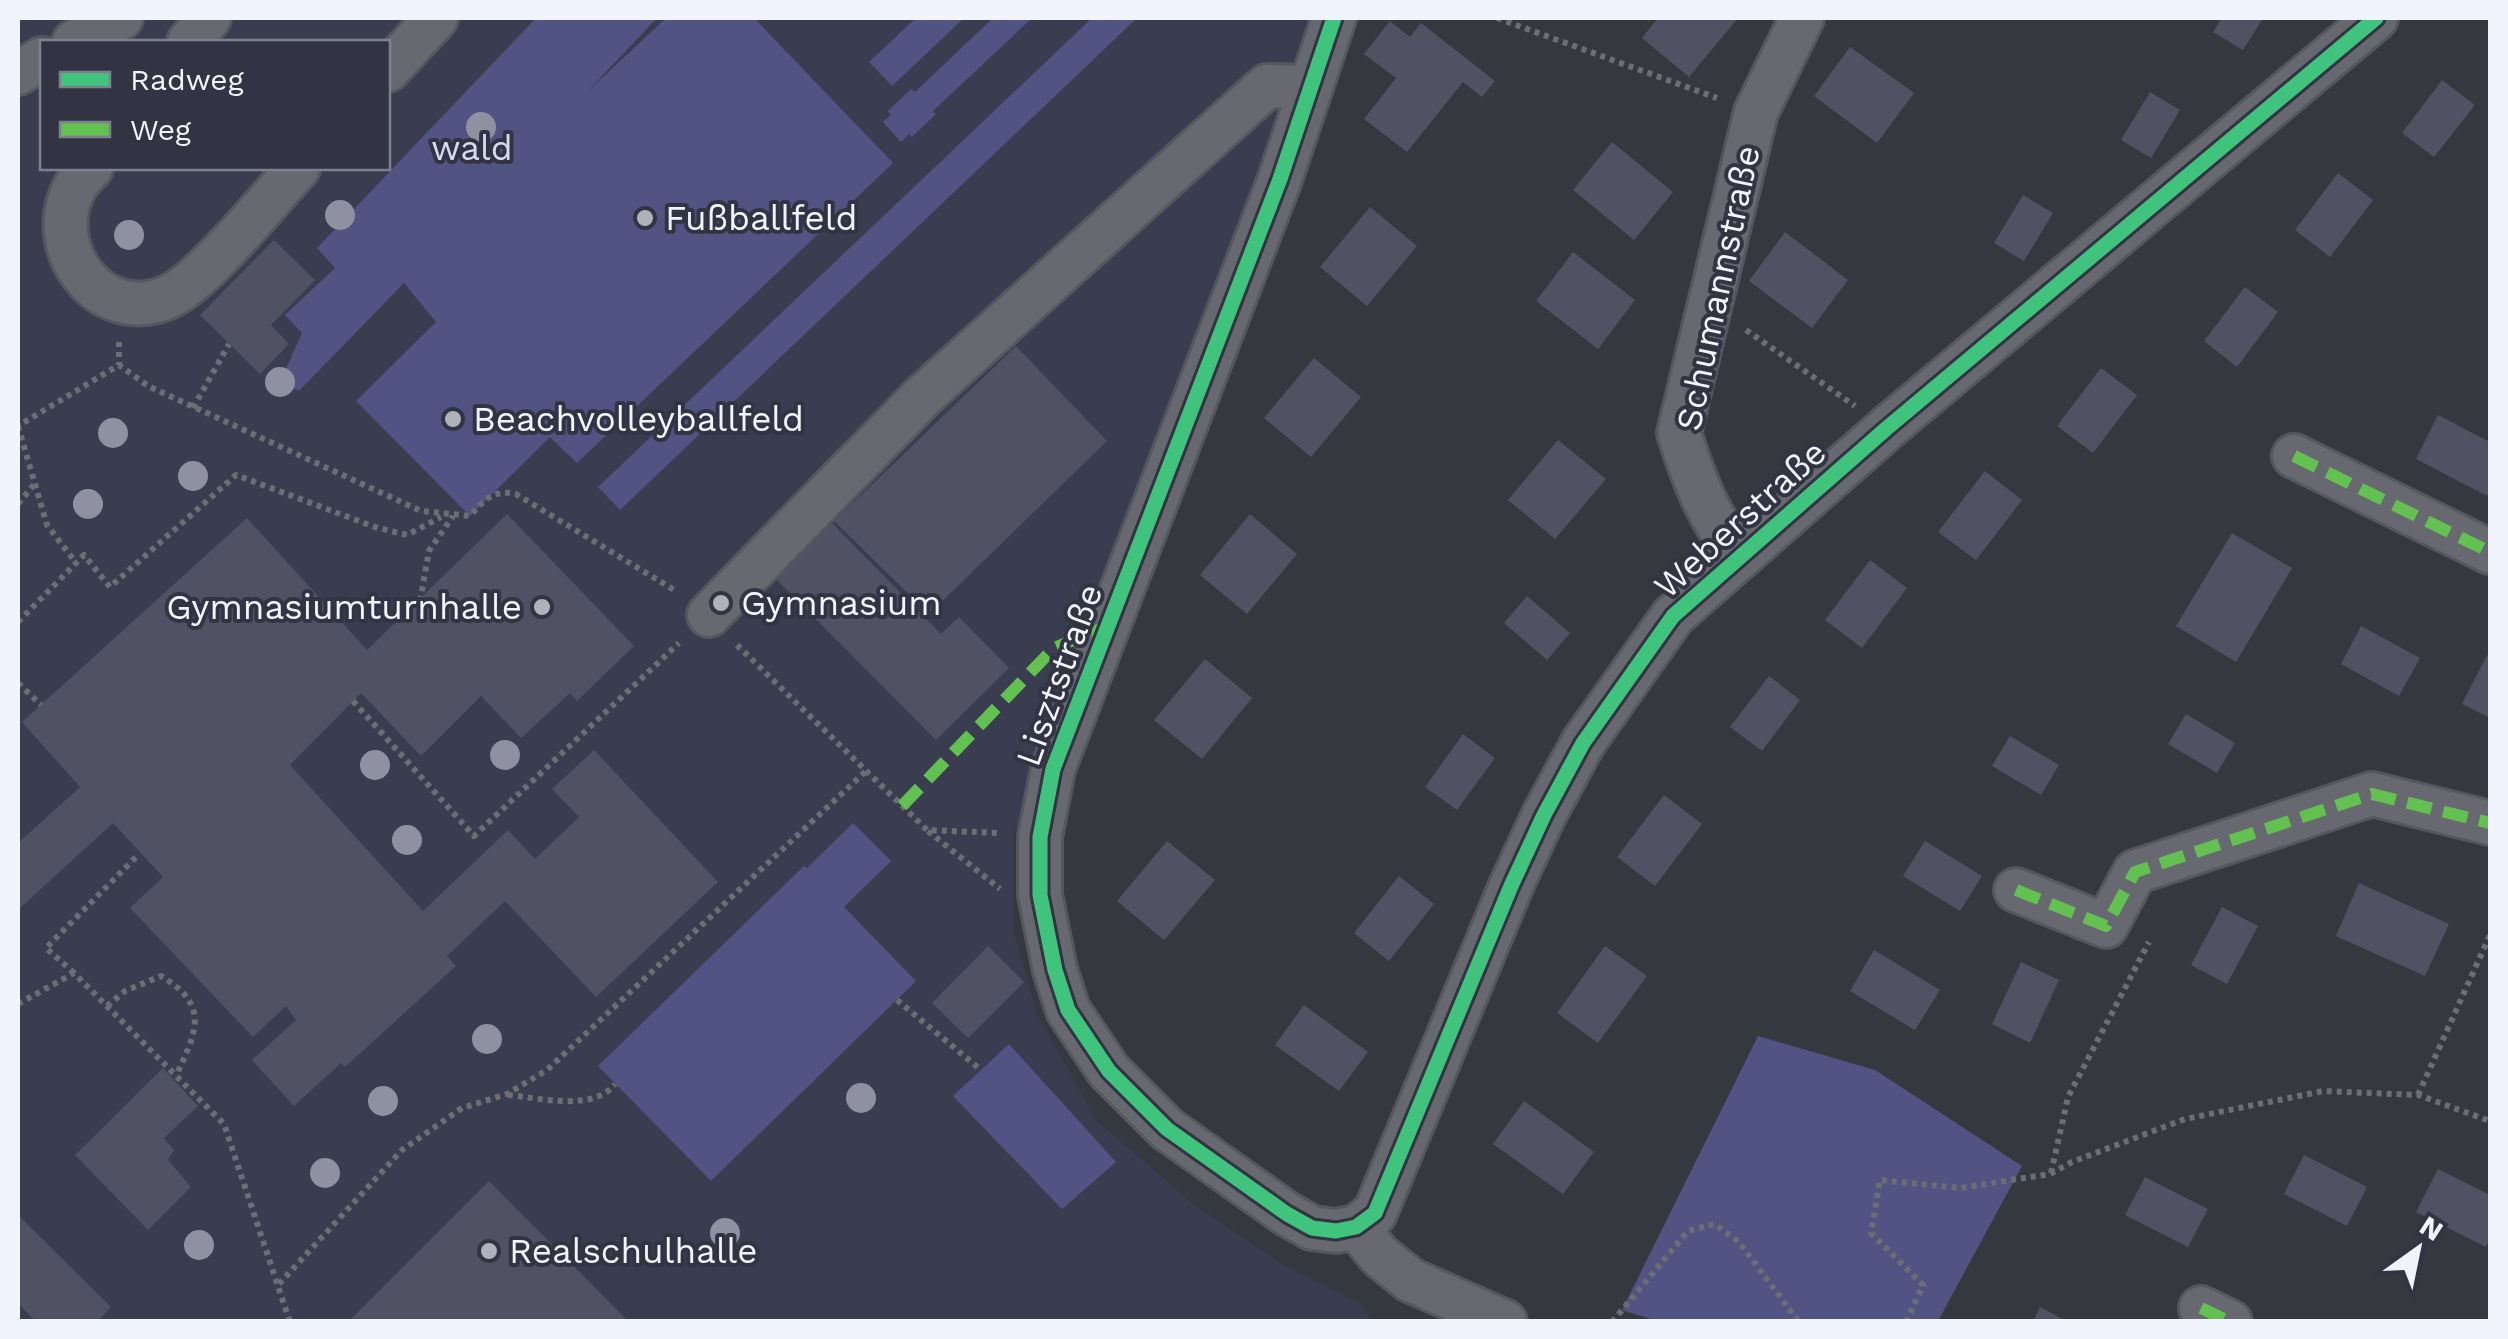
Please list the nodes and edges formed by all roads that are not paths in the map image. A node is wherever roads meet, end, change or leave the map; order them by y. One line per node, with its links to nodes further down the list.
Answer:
1 (121, 18): 7 (street)
2 (209, 18): 8 (street)
3 (436, 18): 10 (street)
4 (1334, 18): 12 (street, Lisztstraße)
5 (1802, 18): 17 (street, Schumannstraße)
6 (2376, 18): 17 (street, Weberstraße)
7 (78, 40)
8 (191, 40)
9 (40, 60): 11 (street)
10 (390, 68)
11 (18, 73)
12 (1311, 87): 18 (street); 21 (street, Lisztstraße)
13 (89, 170): 14 (street)
14 (296, 170)
15 (2294, 456): 16 (street)
16 (2490, 552)
17 (1740, 555): 21 (street, Weberstraße)
18 (709, 615)
19 (2490, 823): 20 (street)
20 (2016, 890)
21 (1356, 1227): 22 (street)
22 (1506, 1322)

